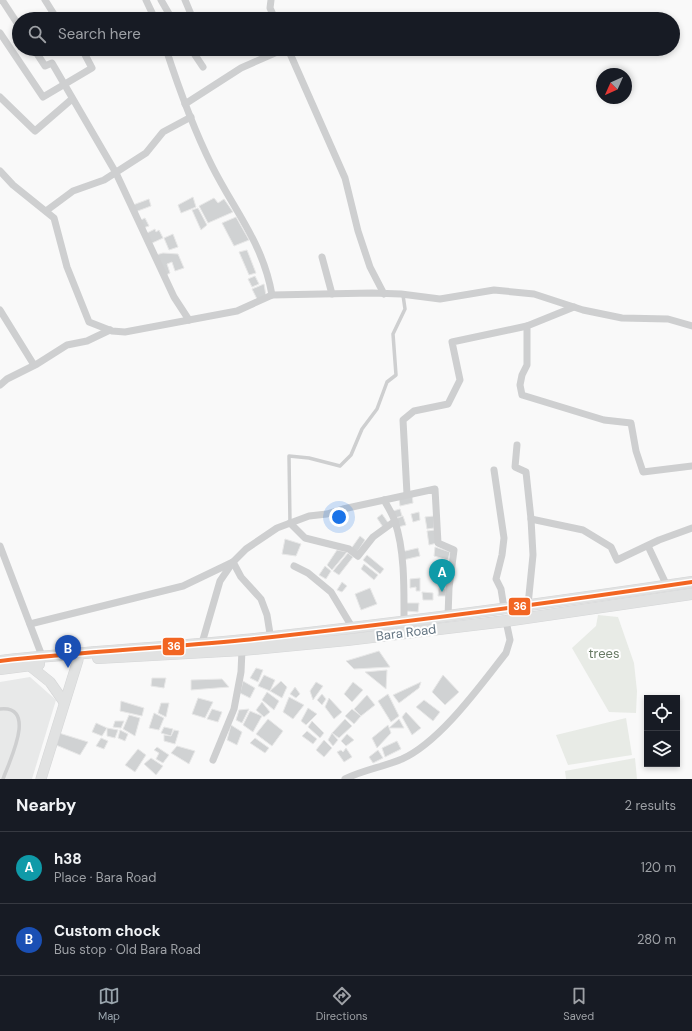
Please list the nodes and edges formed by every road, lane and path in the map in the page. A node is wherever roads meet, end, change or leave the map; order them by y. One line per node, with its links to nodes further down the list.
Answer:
1 (2, 0): 12 (street)
2 (45, 0): 7 (street)
3 (146, 0): 8 (street)
4 (161, 0): 9 (street)
5 (185, 0): 10 (street)
6 (270, 0): 11 (street)
7 (53, 12)
8 (151, 12)
9 (168, 12)
10 (190, 12)
11 (272, 12)
12 (12, 15)
13 (0, 33): 14 (street)
14 (12, 51)
15 (15, 56): 23 (street)
16 (39, 56): 23 (street)
17 (86, 56): 23 (street)
18 (168, 56): 26 (street)
19 (196, 56): 22 (street)
20 (268, 56): 26 (street)
21 (291, 56): 33 (street)
22 (203, 67)
23 (63, 84): 25 (street)
24 (0, 97): 25 (street)
25 (72, 100): 29 (street)
26 (185, 104): 27 (street)
27 (191, 117): 29 (street); 34 (street)
28 (0, 171): 30 (street)
29 (116, 173): 30 (street); 38 (street)
30 (46, 211): 41 (street)
31 (322, 258): 32 (street)
32 (332, 294): 33 (street); 34 (street)
33 (384, 294): 35 (street)
34 (272, 295): 38 (street)
35 (404, 295): 36 (street); 51 (lane)
36 (574, 307): 39 (street); 40 (street)
37 (0, 310): 42 (street)
38 (189, 320): 41 (street)
39 (527, 326): 45 (street); 47 (street)
40 (692, 326)
41 (110, 330): 42 (street)
42 (34, 365): 43 (street)
43 (0, 385)
44 (517, 445): 49 (street)
45 (692, 466)
46 (494, 470): 61 (street)
47 (407, 494): 48 (street); 62 (street)
48 (384, 500): 50 (street); 51 (street)
49 (531, 519): 54 (street); 60 (street)
50 (395, 521): 51 (street); 63 (street)
51 (290, 523): 55 (street)
52 (692, 528): 54 (street)
53 (0, 546): 65 (street)
54 (648, 546): 58 (street)
55 (233, 562): 65 (street); 68 (street); 69 (street)
56 (294, 566): 66 (street)
57 (692, 582): 58 (main road)
58 (667, 586): 60 (main road)
59 (692, 594): 64 (main road, Bara Road)
60 (528, 605): 61 (main road)
61 (504, 608): 62 (main road); 64 (main road)
62 (448, 617): 63 (main road)
63 (404, 621): 66 (main road)
64 (506, 621): 67 (main road, Bara Road); 81 (street)
65 (30, 624): 71 (street)
66 (352, 627): 67 (main road)
67 (298, 639): 68 (main road)
68 (271, 642): 69 (main road); 70 (main road)
69 (202, 643): 72 (main road)
70 (242, 650): 72 (main road); 78 (street)
71 (42, 656): 72 (main road); 74 (main road)
72 (78, 656): 74 (main road); 76 (main road)
73 (0, 661): 74 (main road)
74 (29, 662): 75 (main road); 76 (main road)
75 (0, 669)
76 (64, 702): 80 (main road)
77 (0, 709): 79 (lane)
78 (214, 760)
79 (3, 779)
80 (41, 779)
81 (344, 779)

